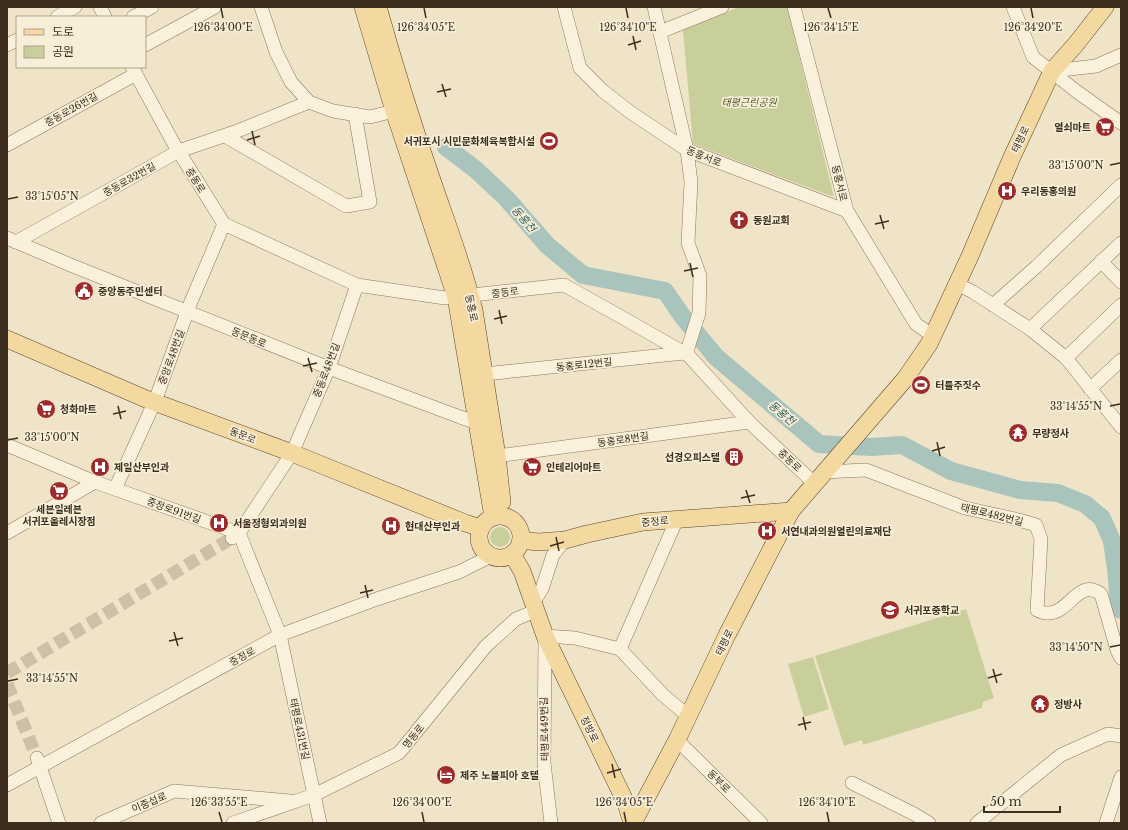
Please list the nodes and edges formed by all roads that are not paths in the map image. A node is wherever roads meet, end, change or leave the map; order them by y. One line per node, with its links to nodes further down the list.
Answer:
1 (75, 7): 14 (street)
2 (100, 7): 15 (street)
3 (152, 7): 16 (street)
4 (215, 7): 19 (street)
5 (261, 7): 24 (street)
6 (363, 7): 25 (main road, 동홍로)
7 (378, 7): 25 (main road, 동홍로)
8 (564, 7): 30 (street, 동흥서로)
9 (654, 7): 17 (street)
10 (722, 7): 17 (street)
11 (794, 7): 33 (street, 동홍서로)
12 (1013, 7): 23 (street)
13 (1105, 7): 23 (main road, 태평로)
14 (59, 16)
15 (104, 16)
16 (135, 16)
17 (660, 32): 30 (street)
18 (16, 40): 20 (street)
19 (146, 44)
20 (7, 45)
21 (1121, 55): 23 (street)
22 (134, 70): 29 (street, 중동로26번길); 31 (street, 중동로)
23 (1052, 71): 27 (street); 39 (main road, 태평로)
24 (309, 102): 26 (street); 28 (street)
25 (400, 109): 26 (street); 41 (main road, 동홍로)
26 (355, 114): 28 (street)
27 (1121, 123)
28 (224, 136): 31 (street)
29 (7, 145)
30 (686, 150): 33 (street, 동흥서로); 48 (street)
31 (179, 151): 34 (street, 중동로); 35 (street, 중동로32번길)
32 (1121, 186): 42 (street)
33 (847, 211): 46 (street, 동홍서로)
34 (224, 224): 40 (street, 중동로); 44 (street, 중앙로48번길)
35 (12, 240): 44 (street, 동문동로)
36 (1121, 243): 37 (street)
37 (1101, 261): 38 (street); 45 (street)
38 (1121, 282)
39 (957, 284): 42 (street); 46 (main road, 태평로)
40 (357, 285): 41 (street, 중동로); 51 (street, 중동로48번길)
41 (463, 297): 48 (street, 중동로); 52 (main road, 동홍로); 57 (main road, 동홍로)
42 (994, 305): 45 (street)
43 (1121, 305): 49 (street)
44 (187, 312): 51 (street, 동문동로); 54 (street, 중앙로48번길)
45 (1030, 328): 49 (street)
46 (932, 336): 61 (main road, 태평로)
47 (7, 339): 54 (main road, 동문로)
48 (685, 354): 52 (street, 동홍로12번길); 56 (street, 중동로)
49 (1066, 358): 53 (street)
50 (1121, 360): 53 (street)
51 (329, 368): 57 (street, 동문동로); 59 (street, 중동로48번길)
52 (484, 374): 57 (main road, 동홍로)
53 (1090, 389): 55 (street)
54 (155, 401): 59 (main road, 동문로); 63 (street, 중앙로48번길)
55 (1118, 418)
56 (749, 422): 60 (street, 동홍로8번길); 61 (street, 중동로)
57 (486, 425): 60 (main road, 동홍로); 65 (main road, 동홍로)
58 (7, 445): 62 (street, 중정로91번길)
59 (292, 453): 67 (main road, 동문로); 69 (street, 중동로48번길)
60 (498, 456): 65 (main road, 동홍로)
61 (822, 475): 64 (main road, 태평로); 78 (street, 태평로482번길)
62 (95, 482): 63 (street, 중정로91번길); 68 (street)
63 (115, 489): 69 (street, 중정로91번길)
64 (792, 511): 66 (main road, 중정로); 79 (main road, 태평로)
65 (498, 517): 67 (main road); 70 (main road)
66 (677, 519): 71 (main road, 중정로); 77 (street)
67 (481, 528): 73 (main road)
68 (8, 529)
69 (236, 536): 75 (street)
70 (521, 540): 71 (main road, 중정로); 72 (main road)
71 (565, 540): 74 (street)
72 (512, 554): 73 (main road); 74 (main road, 정방로)
73 (491, 556): 75 (street, 중정로)
74 (534, 607): 76 (main road, 정방로); 86 (street, 명동로)
75 (280, 635): 82 (street, 중정로); 86 (street, 태평로431번길)
76 (545, 636): 77 (street); 92 (street, 태평로449번길); 93 (main road, 정방로)
77 (620, 649): 79 (street)
78 (1121, 658)
79 (688, 716): 81 (main road, 태평로)
80 (1121, 736): 96 (street)
81 (677, 740): 93 (main road, 태평로); 94 (street, 동부로)
82 (38, 762): 85 (street, 중정로); 88 (street)
83 (1121, 778): 97 (street)
84 (852, 782): 95 (street)
85 (7, 785)
86 (314, 795): 87 (street, 명동로); 91 (street, 태평로431번길)
87 (295, 801): 89 (street, 이중섭로); 90 (street, 명동로)
88 (59, 823)
89 (101, 823)
90 (233, 823)
91 (320, 823)
92 (551, 823)
93 (633, 823)
94 (761, 823)
95 (929, 823)
96 (978, 823)
97 (1106, 823)

